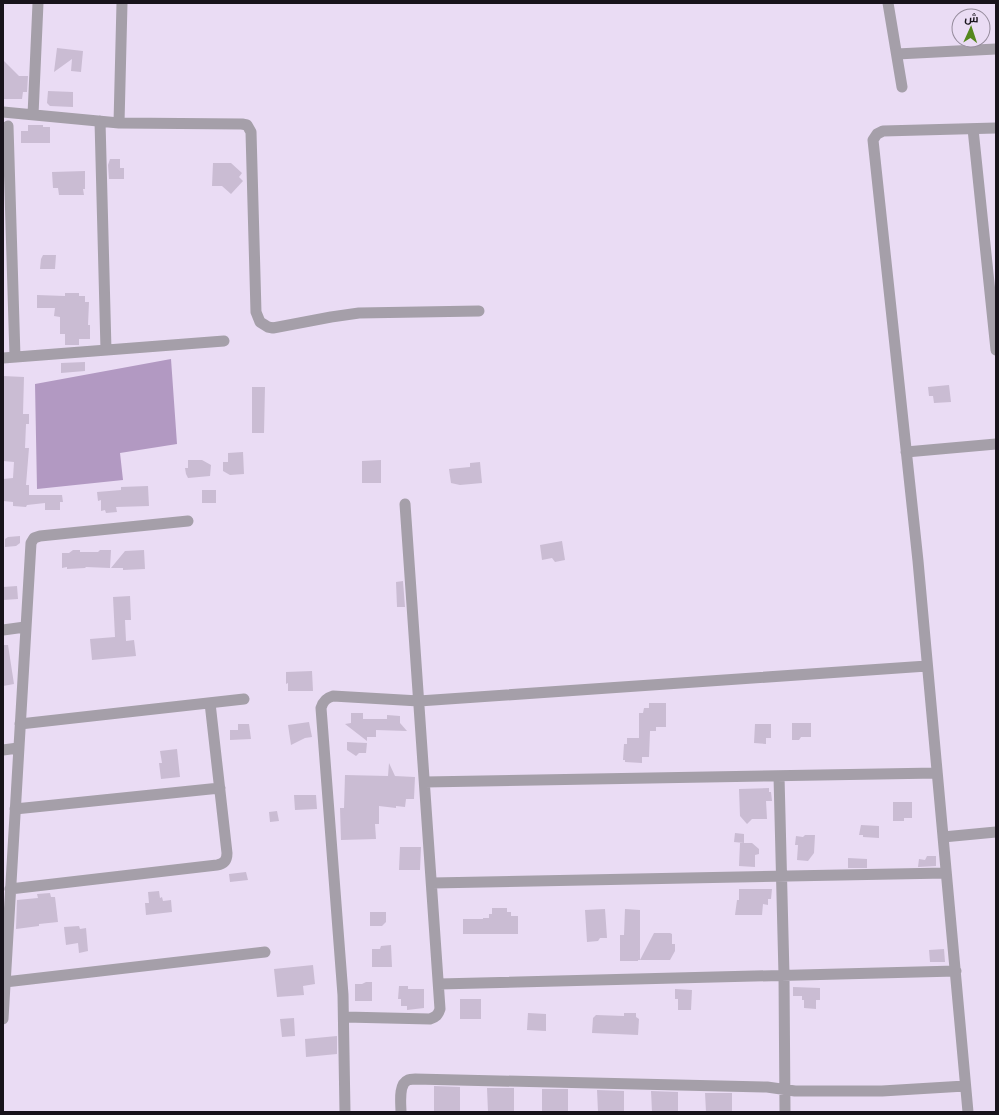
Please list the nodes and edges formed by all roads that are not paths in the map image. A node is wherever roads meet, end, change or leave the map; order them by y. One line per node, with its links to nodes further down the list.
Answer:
1 (38, 3): 8 (street)
2 (122, 3): 10 (street)
3 (888, 3): 5 (street)
4 (996, 49): 5 (street)
5 (897, 54): 6 (street)
6 (902, 87)
7 (3, 112): 8 (street)
8 (33, 115): 9 (street)
9 (100, 121): 10 (street); 17 (street)
10 (119, 123): 15 (street)
11 (8, 126): 14 (street)
12 (996, 128): 13 (street)
13 (973, 129): 18 (street); 22 (street)
14 (6, 168): 19 (street)
15 (479, 311)
16 (224, 340): 17 (street)
17 (106, 350): 19 (street)
18 (996, 350)
19 (15, 357): 20 (street)
20 (3, 358)
21 (996, 444): 22 (street)
22 (906, 452): 27 (street)
23 (405, 504): 29 (street)
24 (188, 521): 25 (street)
25 (25, 627): 26 (street); 31 (street)
26 (3, 630)
27 (927, 666): 29 (street); 34 (street)
28 (244, 699): 30 (street)
29 (418, 701): 36 (street); 50 (street)
30 (210, 703): 31 (street); 37 (street)
31 (20, 724): 32 (street)
32 (18, 748): 33 (street); 38 (street)
33 (3, 750)
34 (937, 773): 35 (street); 40 (street)
35 (779, 776): 36 (street); 42 (street)
36 (425, 782): 43 (street)
37 (220, 788): 38 (street); 44 (street)
38 (15, 809): 44 (street)
39 (996, 832): 40 (street)
40 (943, 837): 41 (street)
41 (946, 873): 42 (street); 46 (street)
42 (782, 876): 43 (street); 47 (street)
43 (432, 883): 49 (street)
44 (10, 889): 48 (street)
45 (265, 952): 48 (street)
46 (956, 971): 47 (street); 52 (street)
47 (784, 975): 49 (street); 53 (street)
48 (5, 982): 51 (street)
49 (439, 984): 50 (street)
50 (345, 1017): 54 (street)
51 (3, 1019)
52 (965, 1086): 53 (street); 57 (street)
53 (784, 1090): 55 (street); 56 (street)
54 (345, 1112)
55 (401, 1112)
56 (785, 1112)
57 (968, 1112)

